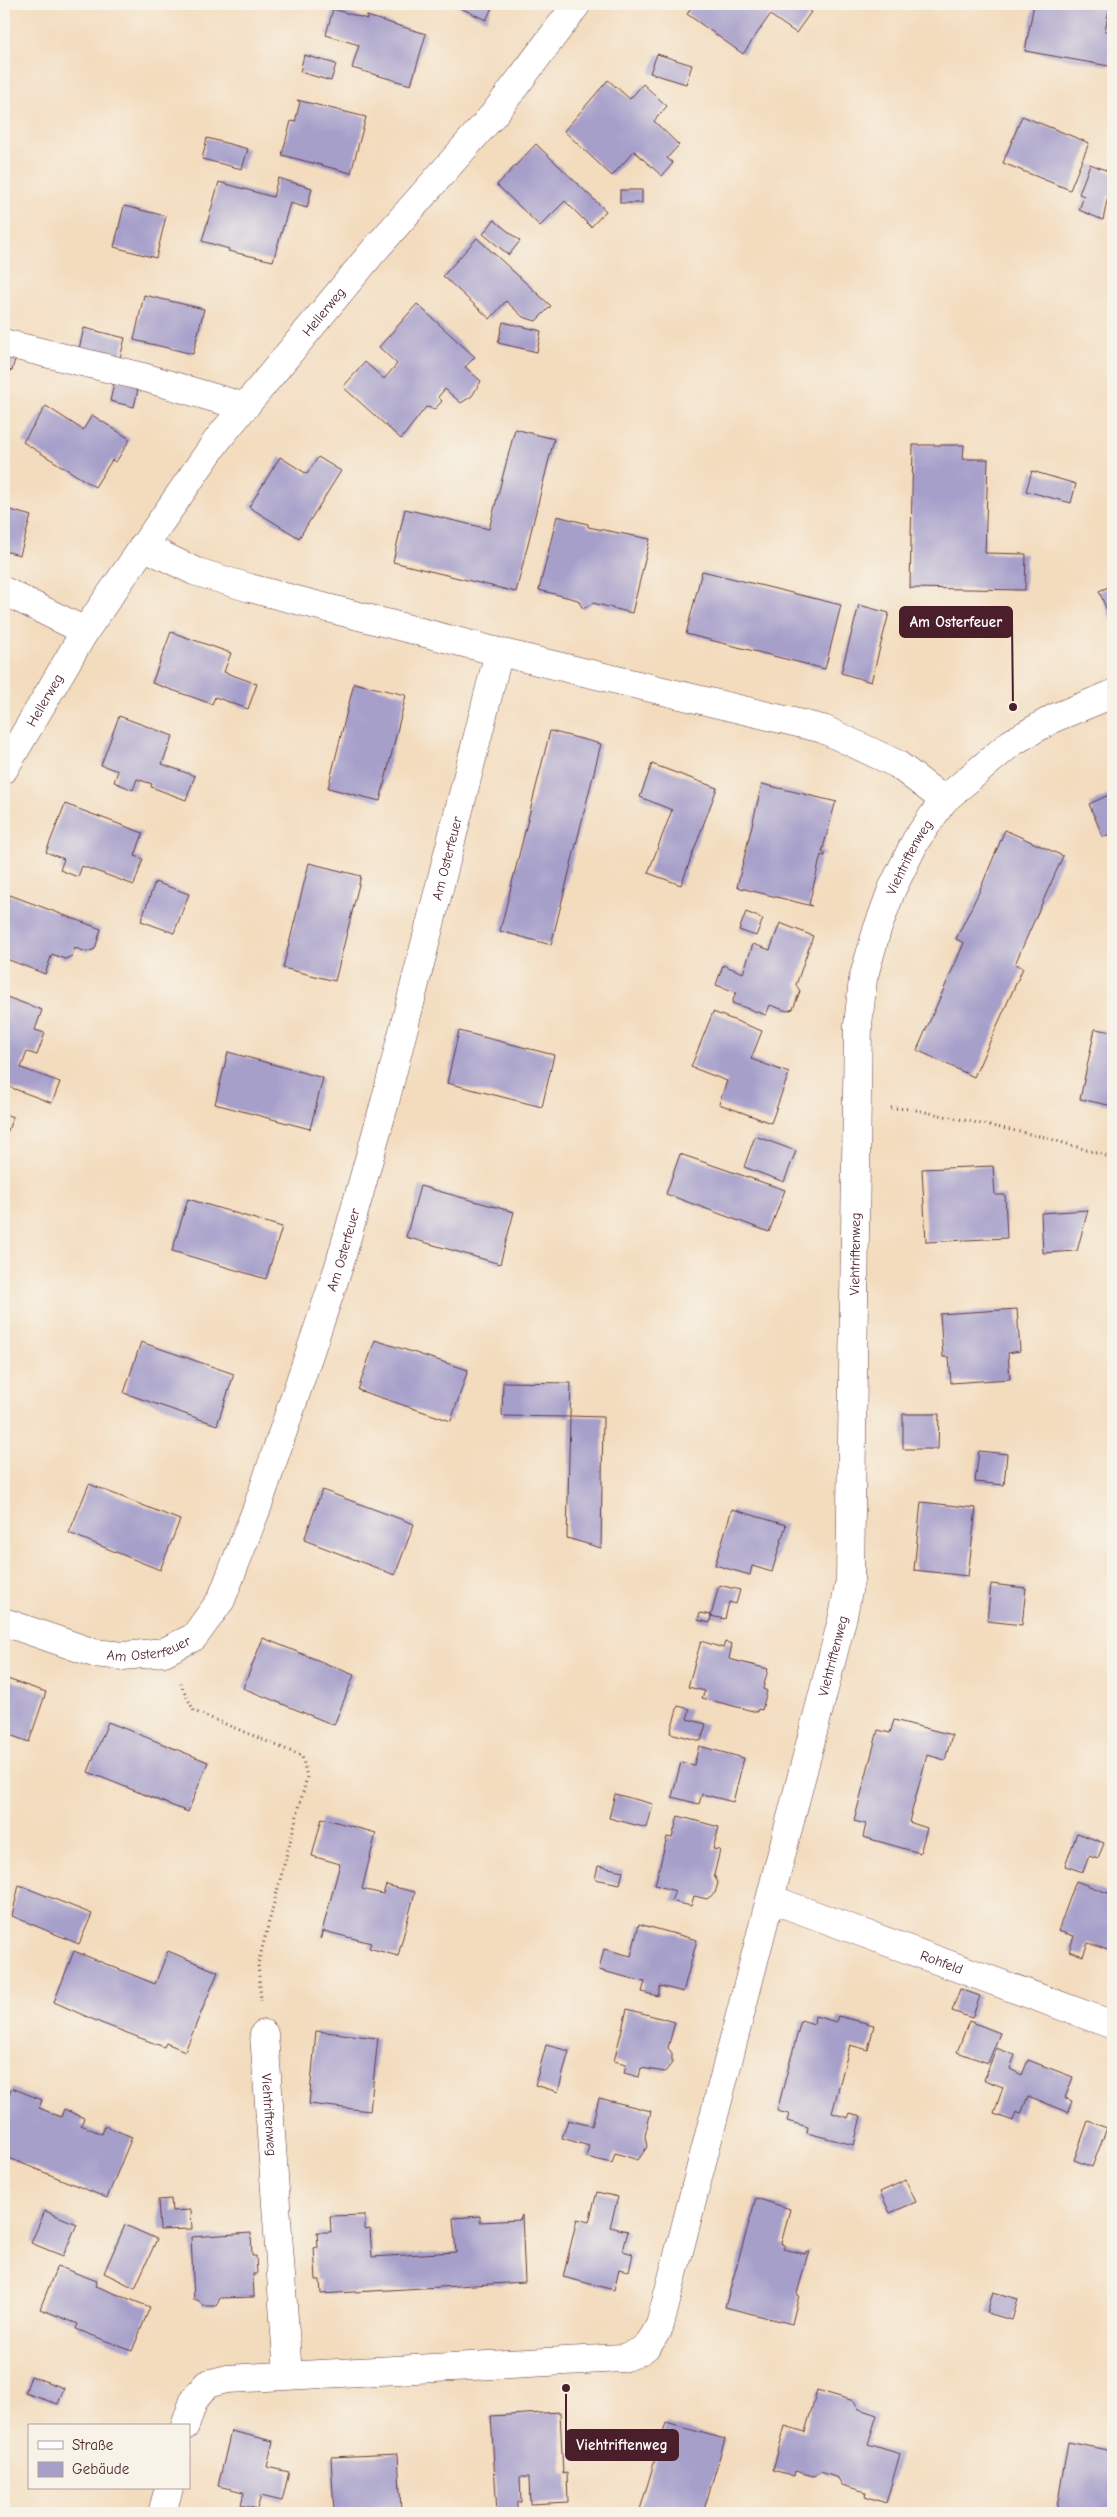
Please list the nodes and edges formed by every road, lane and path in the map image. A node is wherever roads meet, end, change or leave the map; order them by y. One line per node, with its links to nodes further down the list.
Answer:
1 (577, 4): 3 (street, Hellerweg)
2 (4, 343): 3 (street)
3 (245, 407): 4 (street, Hellerweg)
4 (143, 546): 6 (street, Hellerweg); 7 (street)
5 (4, 591): 6 (street)
6 (86, 631): 9 (street, Hellerweg)
7 (499, 652): 10 (street); 14 (street, Am Osterfeuer)
8 (1113, 694): 10 (street, Viehtriftenweg)
9 (4, 769)
10 (944, 800): 11 (street, Viehtriftenweg)
11 (855, 1106): 12 (path); 15 (street, Viehtriftenweg)
12 (1113, 1158)
13 (4, 1622): 14 (street, Am Osterfeuer)
14 (164, 1652): 17 (path)
15 (771, 1899): 16 (street, Rohfeld); 18 (street, Viehtriftenweg)
16 (1113, 2025)
17 (264, 2034): 18 (street, Viehtriftenweg)
18 (288, 2375): 19 (street, Viehtriftenweg)
19 (186, 2424)
20 (168, 2490): 21 (street)
21 (162, 2513)

